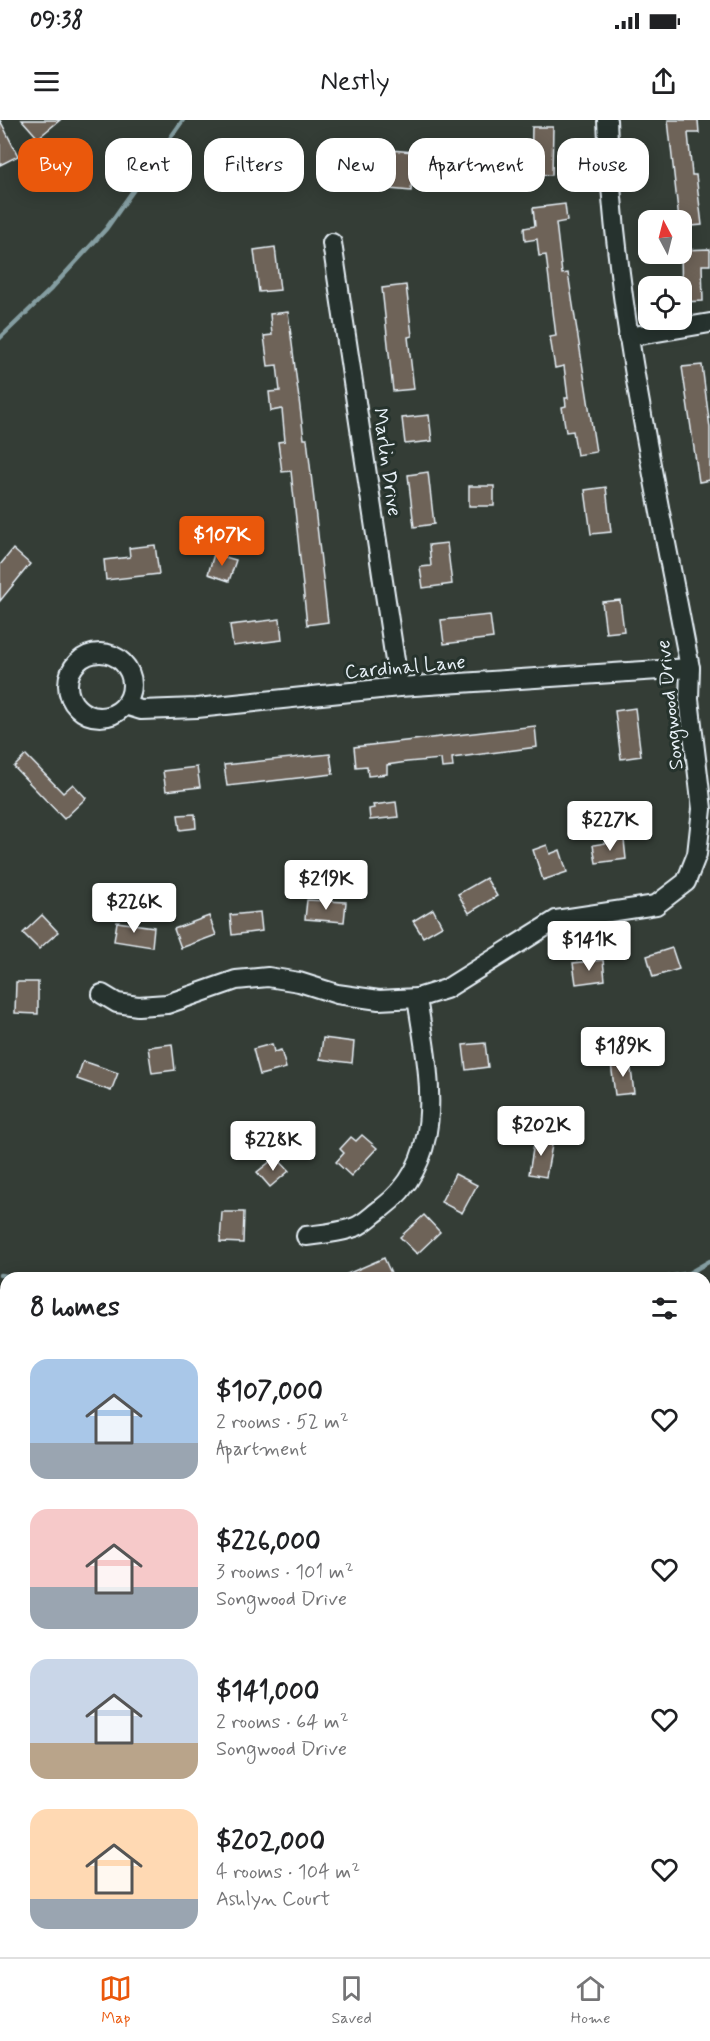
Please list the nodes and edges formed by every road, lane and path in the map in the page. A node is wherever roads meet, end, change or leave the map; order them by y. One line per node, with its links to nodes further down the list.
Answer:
1 (607, 120): 4 (street, Songwood Drive)
2 (332, 243): 6 (street, Marlin Drive)
3 (710, 323): 4 (street)
4 (628, 337): 5 (street, Songwood Drive)
5 (690, 668): 6 (street, Cardinal Lane); 9 (street, Songwood Drive)
6 (399, 687): 7 (street, Cardinal Lane)
7 (125, 705)
8 (102, 993): 9 (street, Songwood Drive)
9 (417, 998): 10 (street)
10 (306, 1236)

